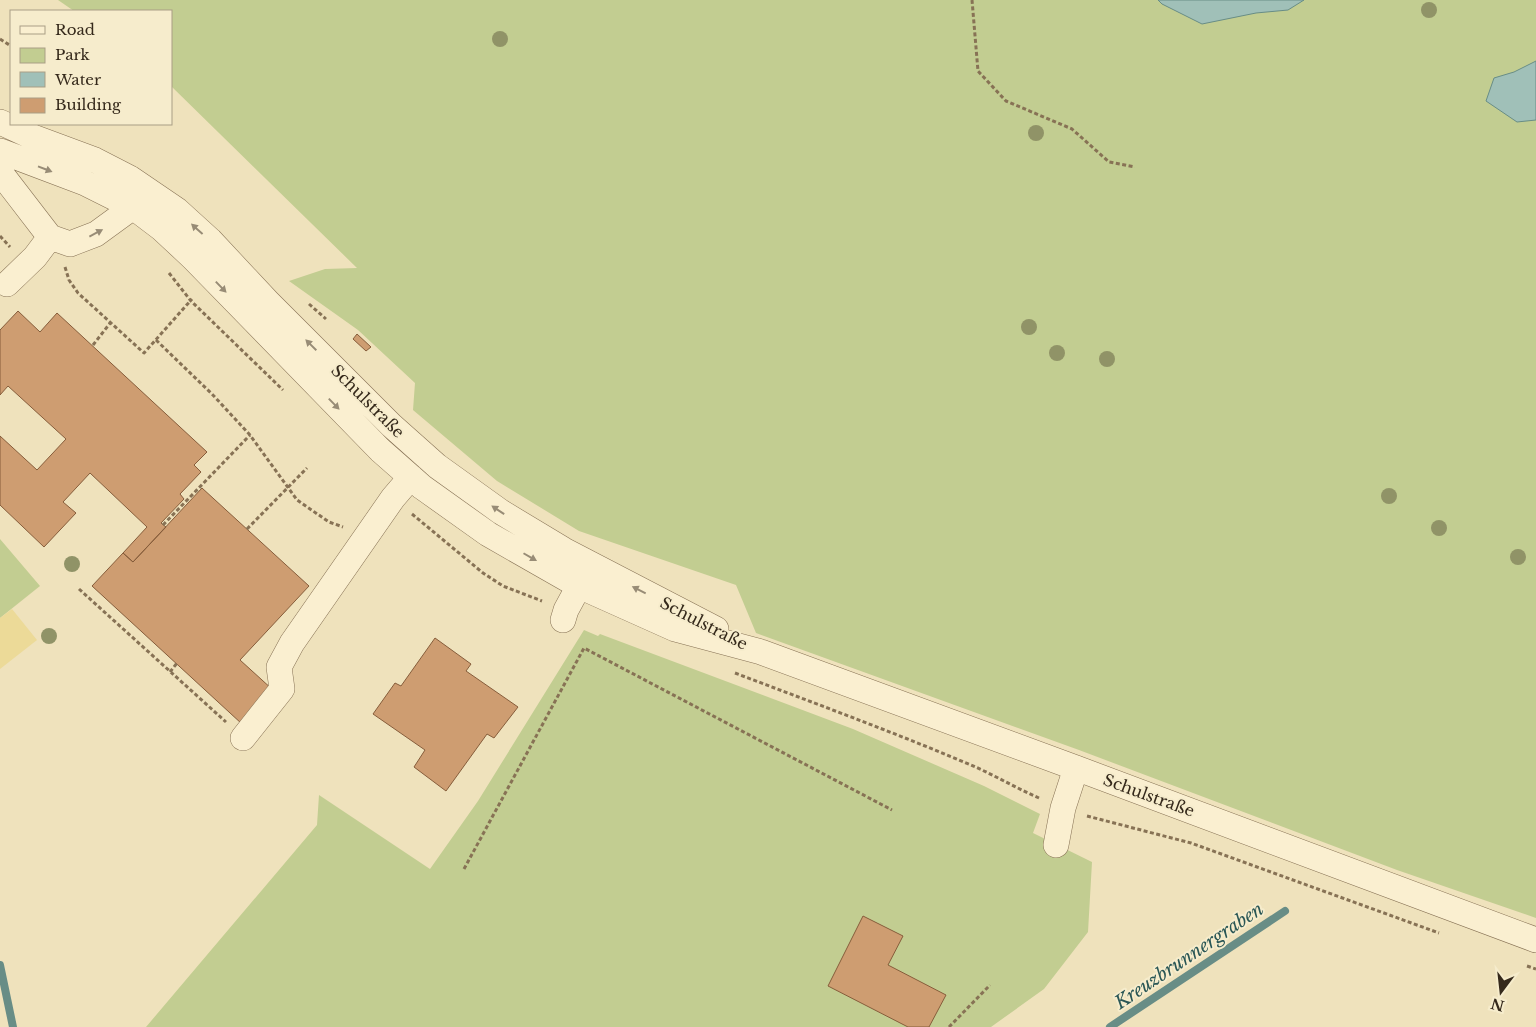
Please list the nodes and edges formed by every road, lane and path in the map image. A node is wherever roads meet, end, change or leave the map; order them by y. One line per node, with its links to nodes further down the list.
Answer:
1 (972, 0): 4 (path)
2 (0, 122): 6 (street, Schulstraße)
3 (0, 151): 7 (street, Schulstraße, one-way to 7)
4 (1135, 167)
5 (0, 172): 8 (street)
6 (130, 178): 7 (street); 22 (street, Schulstraße, one-way to 6)
7 (133, 206): 8 (street, one-way to 7); 10 (street, Schulstraße)
8 (50, 237): 11 (street)
9 (63, 262): 12 (path)
10 (211, 277): 13 (path); 17 (street, Schulstraße, one-way to 17)
11 (7, 284)
12 (111, 322): 13 (path); 14 (path)
13 (156, 340): 15 (path)
14 (93, 345)
15 (250, 435): 18 (path); 19 (path)
16 (308, 468): 18 (path)
17 (410, 477): 21 (street); 23 (street, Schulstraße, one-way to 23)
18 (289, 488): 20 (path); 21 (path)
19 (163, 525)
20 (247, 529)
21 (367, 536): 29 (street)
22 (579, 558): 23 (street); 26 (street, Schulstraße, one-way to 22)
23 (579, 586): 25 (street); 26 (street, Schulstraße)
24 (79, 589): 28 (path)
25 (562, 620)
26 (761, 652): 30 (street, Schulstraße)
27 (177, 664): 28 (path)
28 (170, 672): 29 (path)
29 (243, 738)
30 (1076, 768): 32 (street); 34 (street, Schulstraße)
31 (892, 810): 33 (path)
32 (1056, 845)
33 (464, 869)
34 (1536, 940)
35 (990, 985): 36 (path)
36 (949, 1027)

